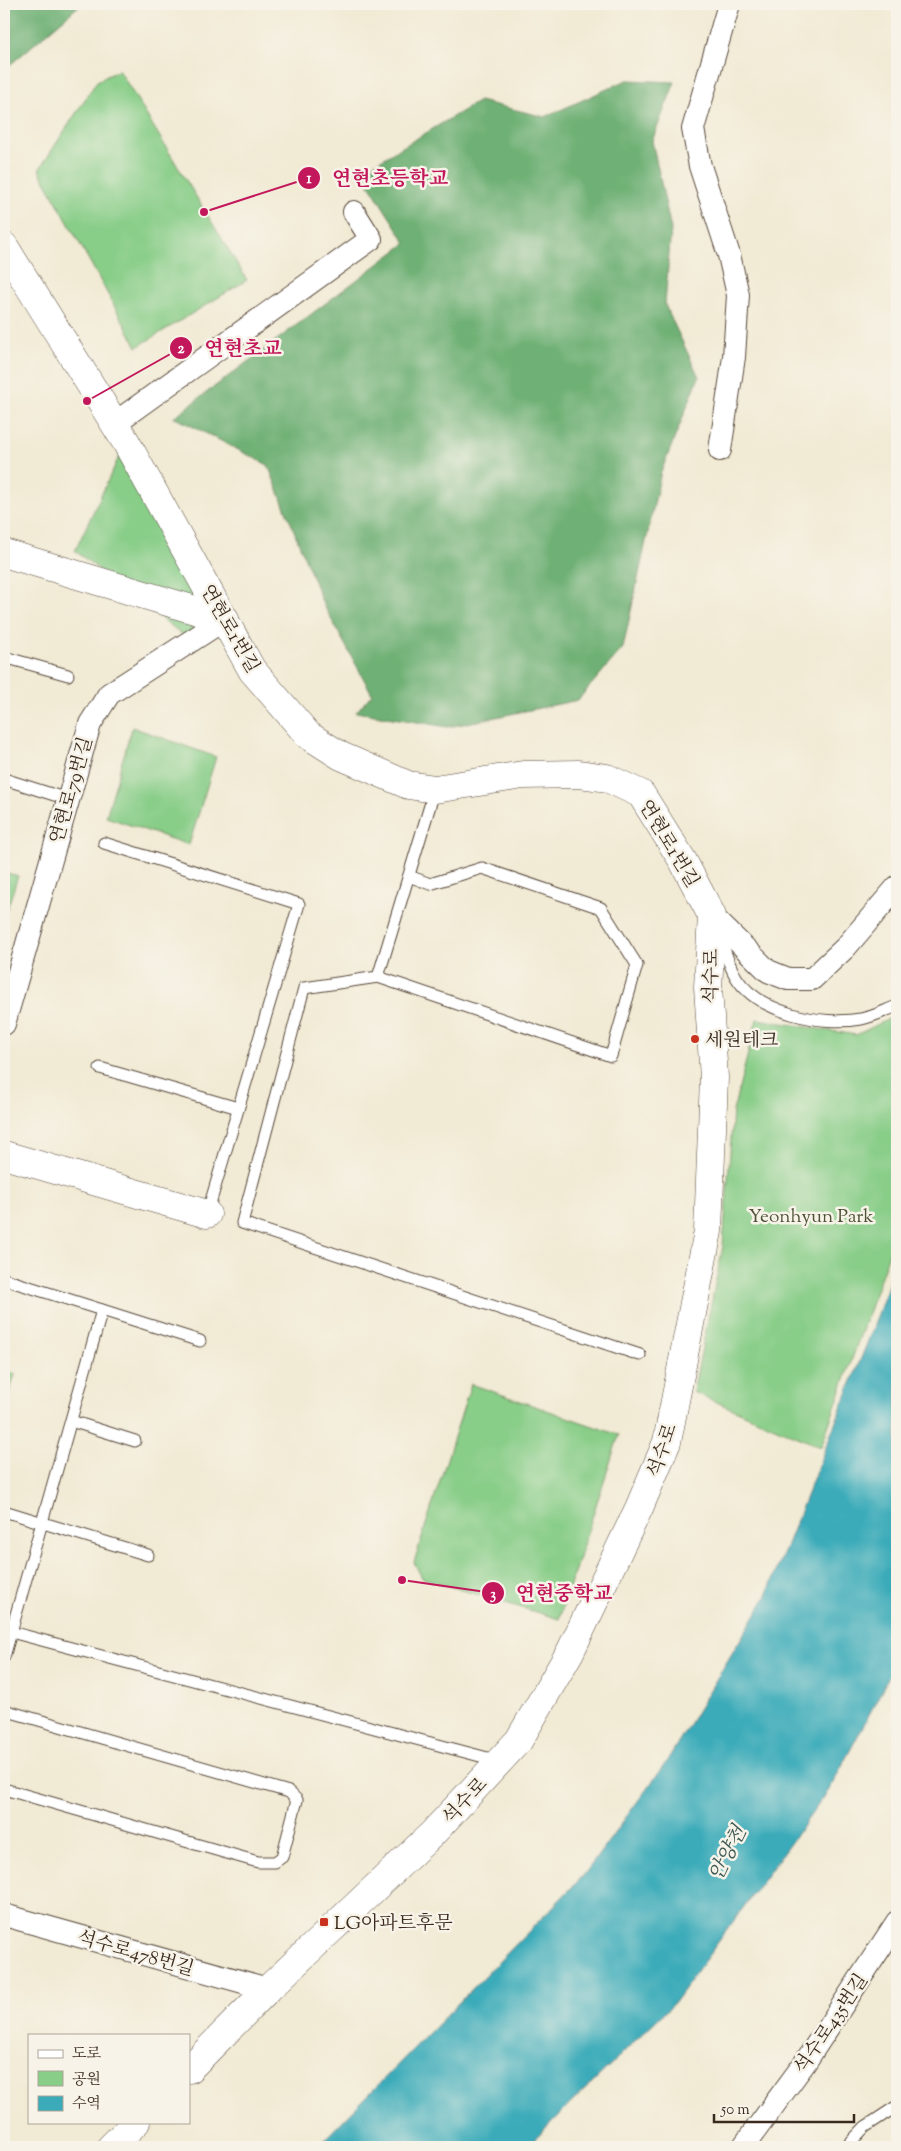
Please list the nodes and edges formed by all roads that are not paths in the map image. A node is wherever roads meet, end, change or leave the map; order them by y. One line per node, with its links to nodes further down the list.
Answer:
1 (729, 4): 5 (street)
2 (354, 212): 4 (street)
3 (4, 246): 4 (street, 연현로1번길)
4 (114, 423): 7 (street, 연현로1번길)
5 (720, 450)
6 (4, 553): 7 (street)
7 (225, 619): 11 (street, 연현로1번길); 12 (street, 연현로79번길)
8 (4, 657): 9 (lane)
9 (68, 675)
10 (4, 779): 12 (lane)
11 (435, 789): 14 (lane); 16 (street, 연현로1번길)
12 (67, 799): 19 (street, 연현로79번길)
13 (104, 843): 21 (lane)
14 (409, 876): 17 (lane); 17 (lane)
15 (897, 887): 16 (street, 석수로)
16 (712, 916): 18 (lane); 36 (street, 석수로)
17 (378, 977): 27 (lane)
18 (897, 1006)
19 (4, 1024)
20 (100, 1068): 21 (lane)
21 (238, 1108): 23 (lane)
22 (4, 1155): 23 (street)
23 (207, 1214)
24 (4, 1279): 25 (lane)
25 (102, 1310): 26 (lane); 28 (lane)
26 (200, 1341)
27 (640, 1355)
28 (71, 1421): 29 (lane); 31 (lane)
29 (135, 1441)
30 (4, 1511): 31 (lane)
31 (42, 1523): 32 (lane); 33 (lane)
32 (148, 1555)
33 (11, 1632): 34 (lane); 36 (lane)
34 (4, 1657)
35 (4, 1710): 37 (lane)
36 (501, 1761): 40 (street, 석수로)
37 (4, 1789)
38 (4, 1916): 40 (street, 석수로478번길)
39 (897, 1922): 45 (street, 석수로435번길)
40 (268, 1989): 41 (street, 석수로)
41 (190, 2068)
42 (897, 2106): 46 (lane)
43 (134, 2124): 44 (street)
44 (111, 2147)
45 (743, 2147)
46 (846, 2147)

